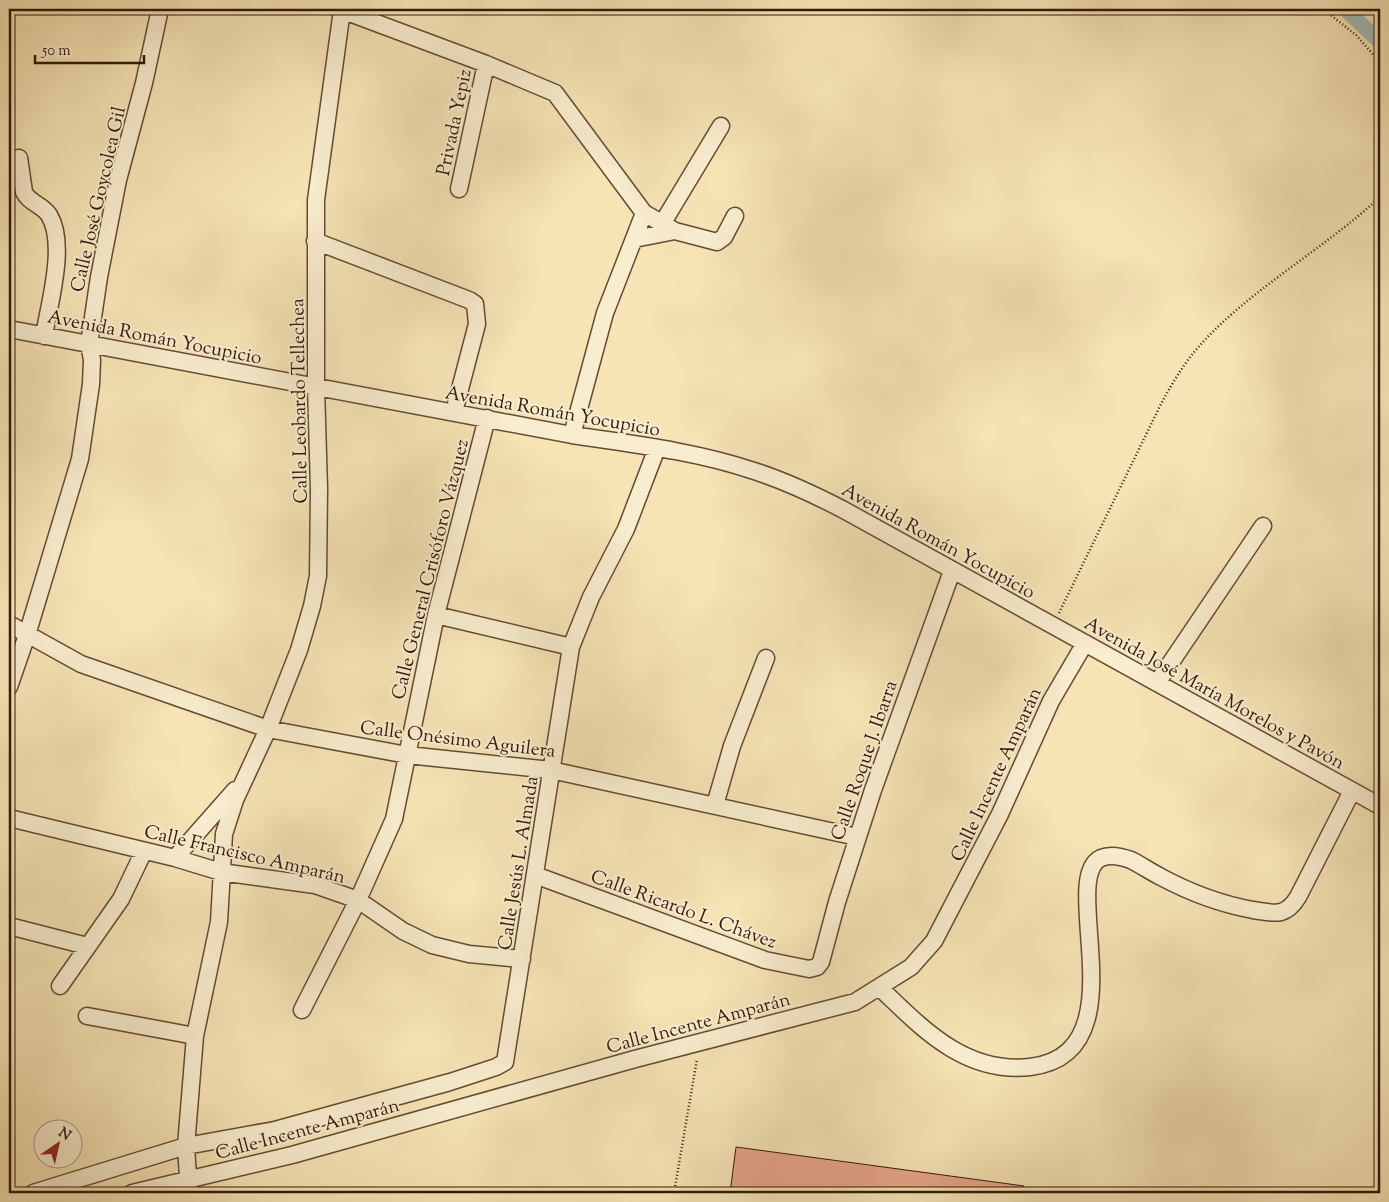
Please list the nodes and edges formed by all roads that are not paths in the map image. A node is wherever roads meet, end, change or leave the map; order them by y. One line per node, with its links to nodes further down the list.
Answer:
1 (160, 9): 14 (street, Calle José Goycolea Gil)
2 (340, 9): 3 (street); 11 (street, Calle Leobardo Tellechea)
3 (486, 64): 6 (street, Privada Yepiz); 7 (street)
4 (721, 126): 9 (street)
5 (19, 158): 13 (street)
6 (459, 188)
7 (644, 213): 9 (street); 10 (street)
8 (734, 216): 9 (street)
9 (668, 227): 10 (street)
10 (634, 239): 18 (street)
11 (316, 241): 15 (street, Calle Leobardo Tellechea); 16 (street)
12 (9, 329): 13 (street, Avenida Román Yocupicio)
13 (44, 336): 14 (street, Avenida Román Yocupicio)
14 (89, 344): 15 (street, Avenida Román Yocupicio); 25 (street, Calle José Goycolea Gil)
15 (316, 387): 16 (street, Avenida Román Yocupicio); 31 (street, Calle Leobardo Tellechea)
16 (454, 412): 17 (street, Avenida Román Yocupicio)
17 (486, 418): 18 (street, Avenida Román Yocupicio); 22 (street, Calle General Crisóforo Vázquez)
18 (572, 435): 19 (street, Avenida Román Yocupicio)
19 (658, 448): 21 (street, Avenida Román Yocupicio); 27 (street, Calle Jesús L. Almada)
20 (1262, 526): 29 (street)
21 (952, 571): 24 (street, Avenida Román Yocupicio); 39 (street, Calle Roque J. Ibarra)
22 (436, 615): 27 (street); 32 (street, Calle General Crisóforo Vázquez)
23 (9, 624): 25 (street, Calle Onésimo Aguilera)
24 (1055, 627): 26 (street, Avenida José María Morelos y Pavón)
25 (27, 635): 30 (street, Calle José Goycolea Gil); 31 (street, Calle Onésimo Aguilera)
26 (1082, 642): 29 (street, Avenida José María Morelos y Pavón); 50 (street, Calle Incente Amparán)
27 (571, 648): 33 (street, Calle Jesús L. Almada)
28 (766, 658): 36 (street)
29 (1157, 683): 35 (street, Avenida José María Morelos y Pavón)
30 (9, 687)
31 (268, 729): 32 (street, Calle Onésimo Aguilera); 34 (street, Calle Leobardo Tellechea)
32 (408, 755): 33 (street, Calle Onésimo Aguilera); 44 (street, Calle General Crisóforo Vázquez)
33 (551, 770): 36 (street, Calle Onésimo Aguilera); 43 (street, Calle Jesús L. Almada)
34 (245, 779): 41 (street, Calle Leobardo Tellechea); 42 (street, Calle Leobardo Tellechea)
35 (1352, 791): 37 (street, Avenida José María Morelos y Pavón); 50 (street)
36 (715, 805): 39 (street, Calle Onésimo Aguilera)
37 (1380, 806)
38 (9, 818): 40 (street, Calle Francisco Amparán)
39 (857, 837): 48 (street, Calle Roque J. Ibarra)
40 (144, 851): 41 (street, Calle Francisco Amparán); 46 (street)
41 (175, 858): 42 (street, Calle Francisco Amparán)
42 (221, 872): 44 (street, Calle Francisco Amparán); 53 (street, Calle Leobardo Tellechea)
43 (535, 875): 47 (street, Calle Jesús L. Almada); 48 (street, Calle Ricardo L. Chávez)
44 (358, 900): 47 (street, Calle Francisco Amparán); 51 (street, Calle General Crisóforo Vázquez)
45 (9, 926): 46 (street)
46 (87, 946): 49 (street)
47 (522, 959): 54 (street, Calle Jesús L. Almada)
48 (820, 965)
49 (60, 986)
50 (879, 987): 55 (street, Calle Incente Amparán)
51 (302, 1010)
52 (87, 1016): 53 (street)
53 (195, 1036): 54 (street, Calle Leobardo Tellechea)
54 (186, 1150): 55 (street, Calle Leobardo Tellechea); 56 (street)
55 (188, 1182): 57 (street, Calle Incente Amparán)
56 (33, 1193)
57 (132, 1193)

